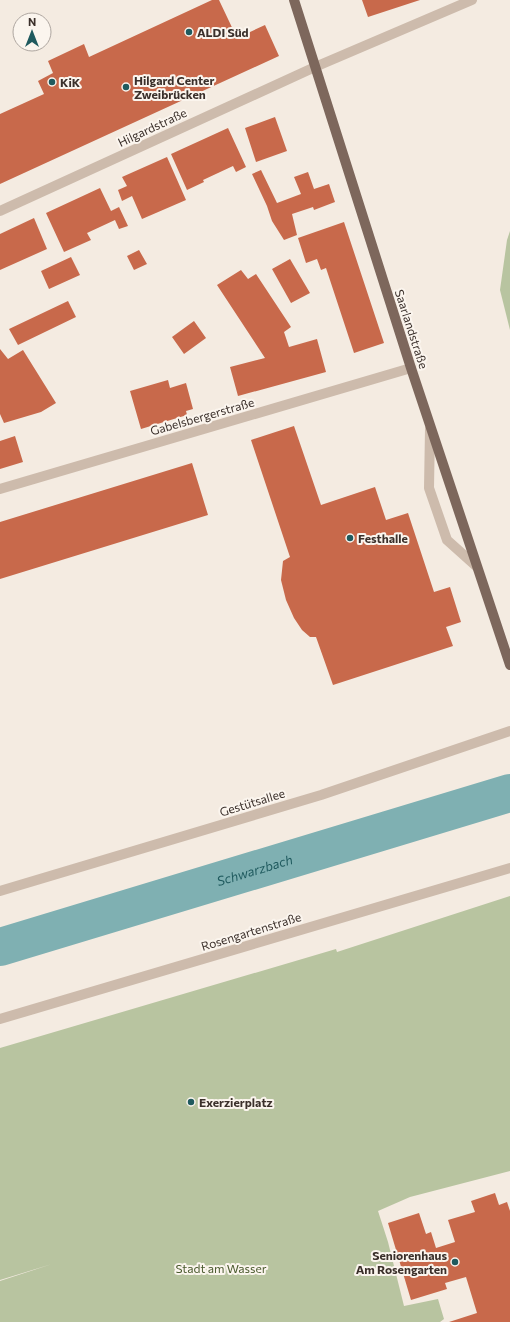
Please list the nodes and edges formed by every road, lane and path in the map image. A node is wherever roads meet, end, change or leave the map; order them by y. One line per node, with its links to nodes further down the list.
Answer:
1 (294, 0): 3 (main road, Saarlandstraße)
2 (472, 0): 3 (street, Hilgardstraße)
3 (315, 67): 4 (street, Hilgardstraße); 5 (main road, Saarlandstraße)
4 (0, 211)
5 (411, 368): 6 (main road, Saarlandstraße); 7 (street, Gabelsbergerstraße)
6 (430, 427): 8 (main road, Saarlandstraße); 8 (street)
7 (0, 489)
8 (476, 566): 9 (main road, Saarlandstraße)
9 (510, 665)
10 (510, 731): 12 (street, Gestütsallee)
11 (510, 868): 13 (street, Rosengartenstraße)
12 (0, 891)
13 (0, 1019)

